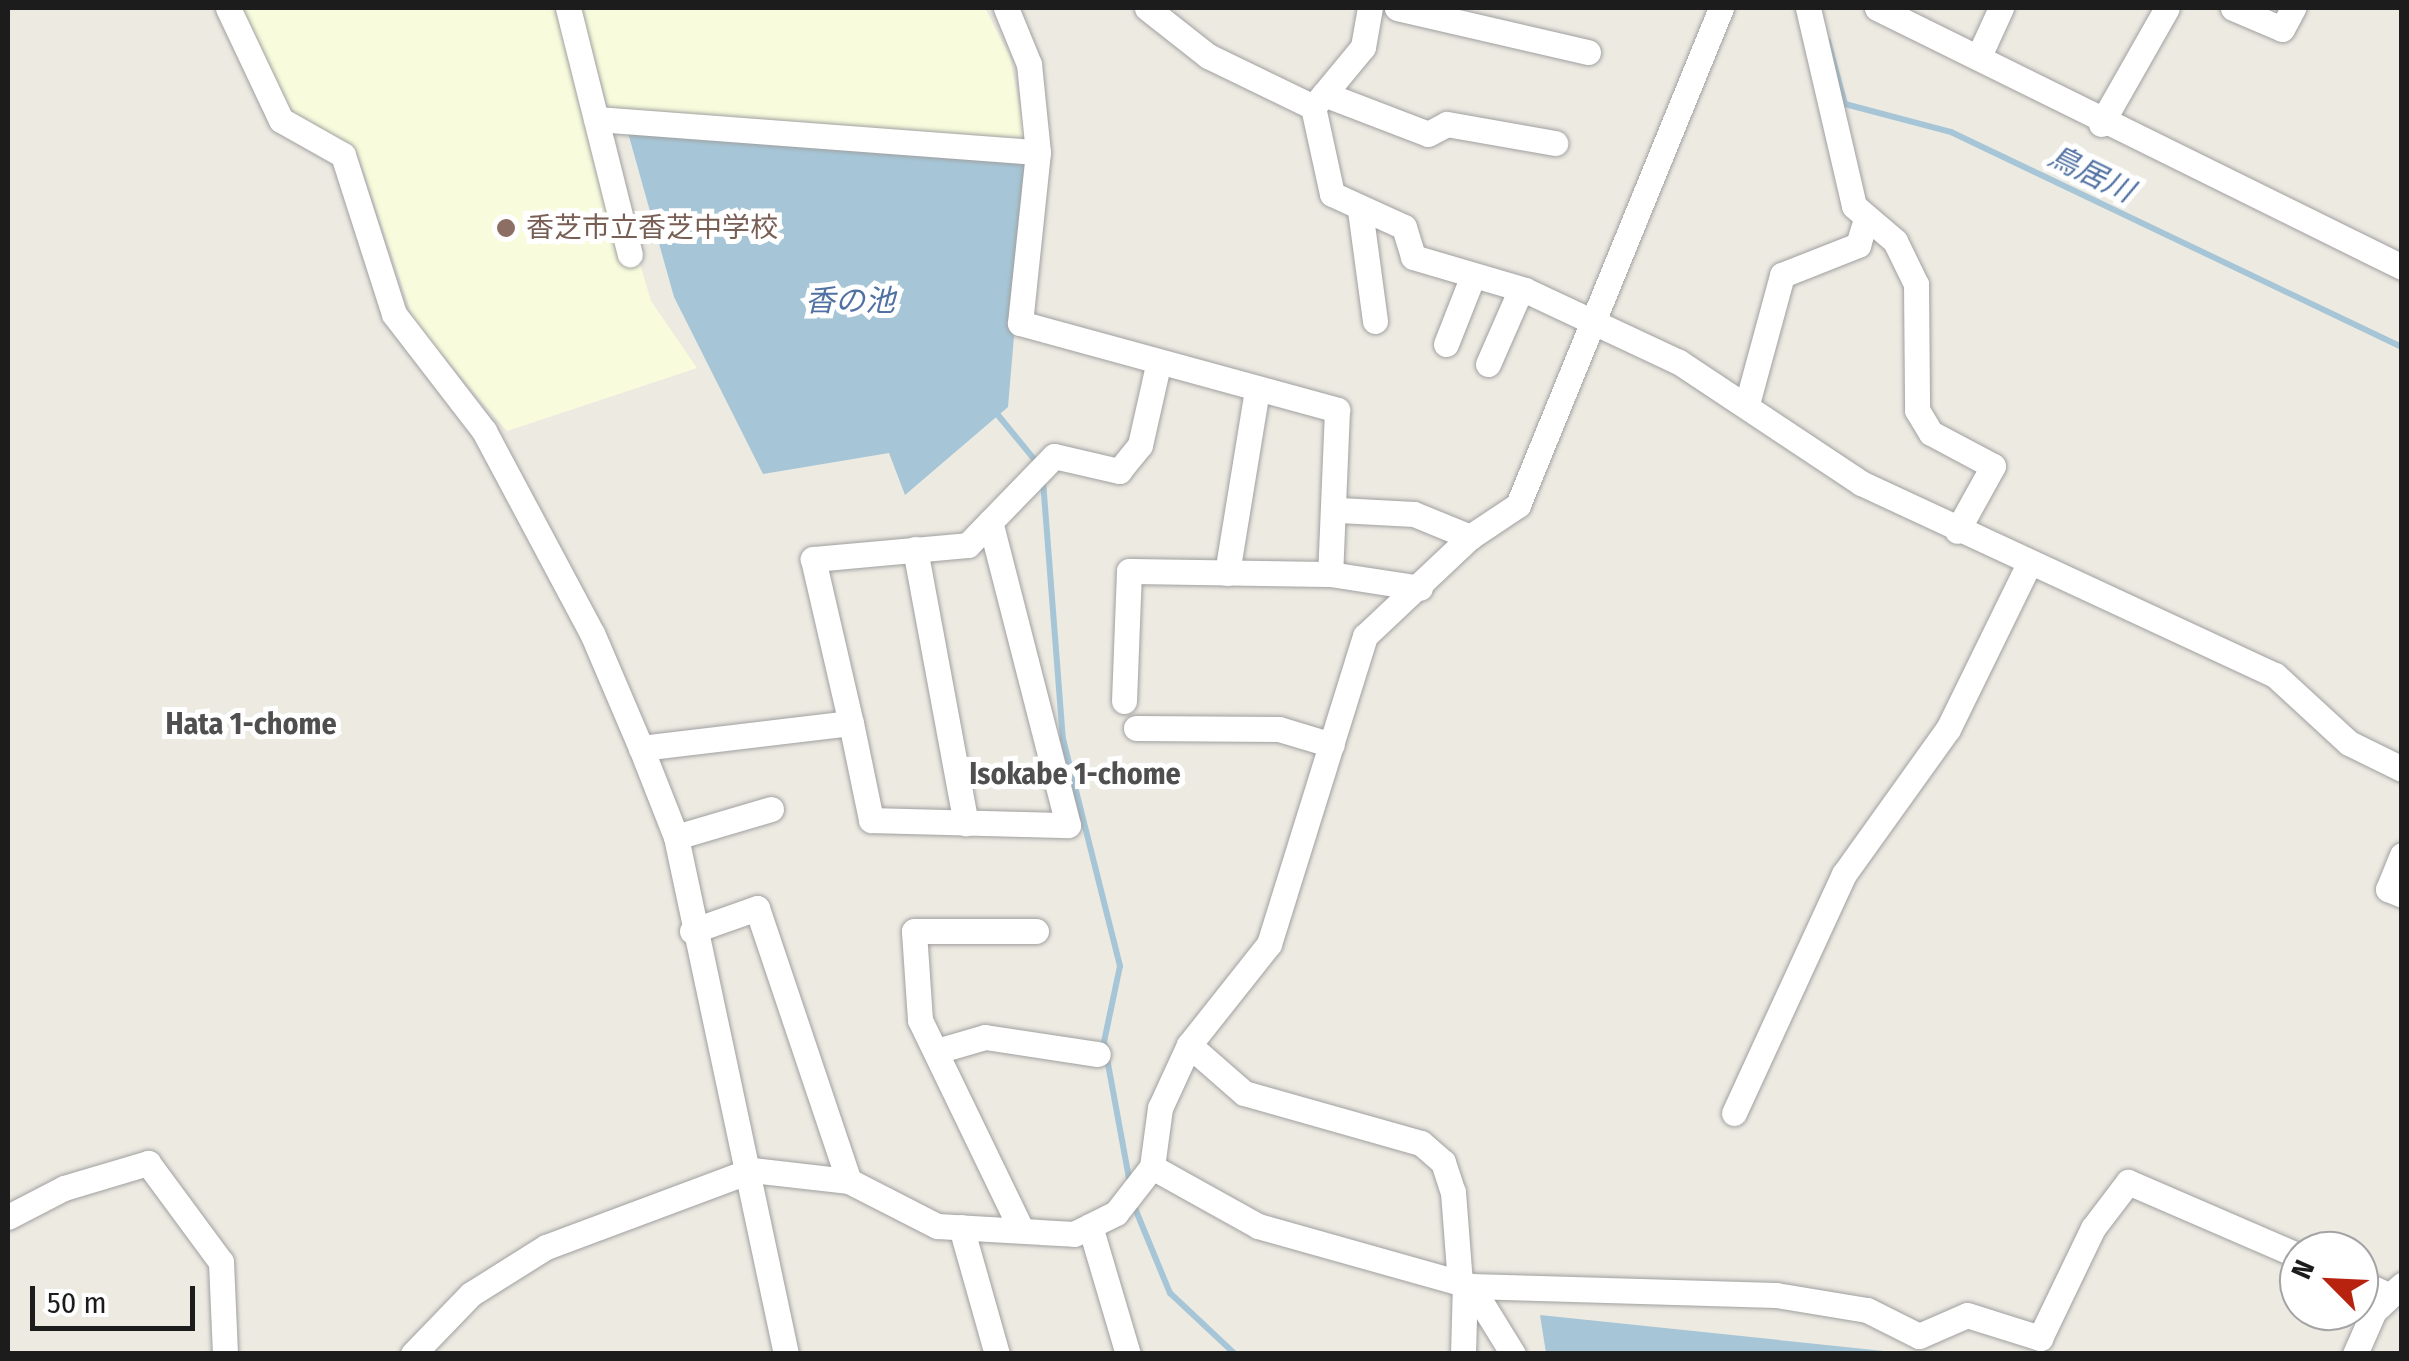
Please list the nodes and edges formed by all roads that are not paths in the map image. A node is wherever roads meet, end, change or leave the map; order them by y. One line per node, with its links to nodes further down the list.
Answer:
1 (228, 8): 48 (street)
2 (568, 8): 18 (street)
3 (1006, 8): 21 (street)
4 (1147, 8): 17 (street)
5 (1370, 8): 17 (street)
6 (1396, 8): 14 (street)
7 (1722, 8): 29 (street)
8 (1808, 8): 23 (street)
9 (1877, 8): 16 (street)
10 (2001, 8): 16 (street)
11 (2167, 8): 19 (street)
12 (2233, 8): 13 (street)
13 (2293, 8)
14 (1460, 17): 15 (street)
15 (1588, 52)
16 (1979, 56): 19 (street)
17 (1318, 100): 20 (street); 22 (street)
18 (596, 119): 21 (street); 24 (street)
19 (2101, 124): 25 (street)
20 (1555, 143)
21 (1038, 152): 32 (street)
22 (1360, 210): 26 (street); 28 (street)
23 (1865, 222): 34 (street); 37 (street)
24 (630, 254)
25 (2402, 267)
26 (1472, 278): 27 (street); 30 (street)
27 (1520, 291): 29 (street); 31 (street)
28 (1375, 321)
29 (1597, 321): 34 (street); 38 (street)
30 (1446, 344)
31 (1488, 364)
32 (1158, 365): 33 (street); 36 (street)
33 (1256, 390): 35 (street); 41 (street)
34 (1747, 404): 37 (street)
35 (1339, 510): 38 (street); 42 (street)
36 (990, 522): 39 (street); 51 (street)
37 (1957, 531): 40 (street)
38 (1470, 537): 43 (street)
39 (915, 549): 45 (street); 51 (street)
40 (2028, 566): 49 (street); 60 (street)
41 (1227, 572): 42 (street); 44 (street)
42 (1330, 574): 43 (street)
43 (1420, 588): 47 (street)
44 (1124, 701)
45 (850, 723): 48 (street); 51 (street)
46 (1136, 728): 47 (street)
47 (1332, 745): 57 (street)
48 (641, 748): 52 (street)
49 (2402, 769)
50 (770, 809): 52 (street)
51 (966, 823)
52 (676, 838): 55 (street)
53 (2402, 855): 54 (street)
54 (2402, 894)
55 (692, 931): 62 (street); 63 (street)
56 (1036, 931): 58 (street)
57 (1189, 1045): 61 (street); 69 (street)
58 (936, 1051): 59 (street); 67 (street)
59 (1098, 1054)
60 (1734, 1114)
61 (1152, 1167): 65 (street); 69 (street)
62 (752, 1170): 63 (street); 72 (street); 73 (street)
63 (849, 1181): 66 (street)
64 (8, 1218): 71 (street)
65 (1090, 1226): 67 (street); 75 (street)
66 (961, 1227): 67 (street); 74 (street)
67 (1021, 1229)
68 (2279, 1247): 69 (street)
69 (1465, 1284): 76 (street); 77 (street)
70 (2395, 1290): 78 (street)
71 (226, 1354)
72 (413, 1354)
73 (786, 1354)
74 (997, 1354)
75 (1128, 1354)
76 (1463, 1354)
77 (1513, 1354)
78 (2355, 1354)

